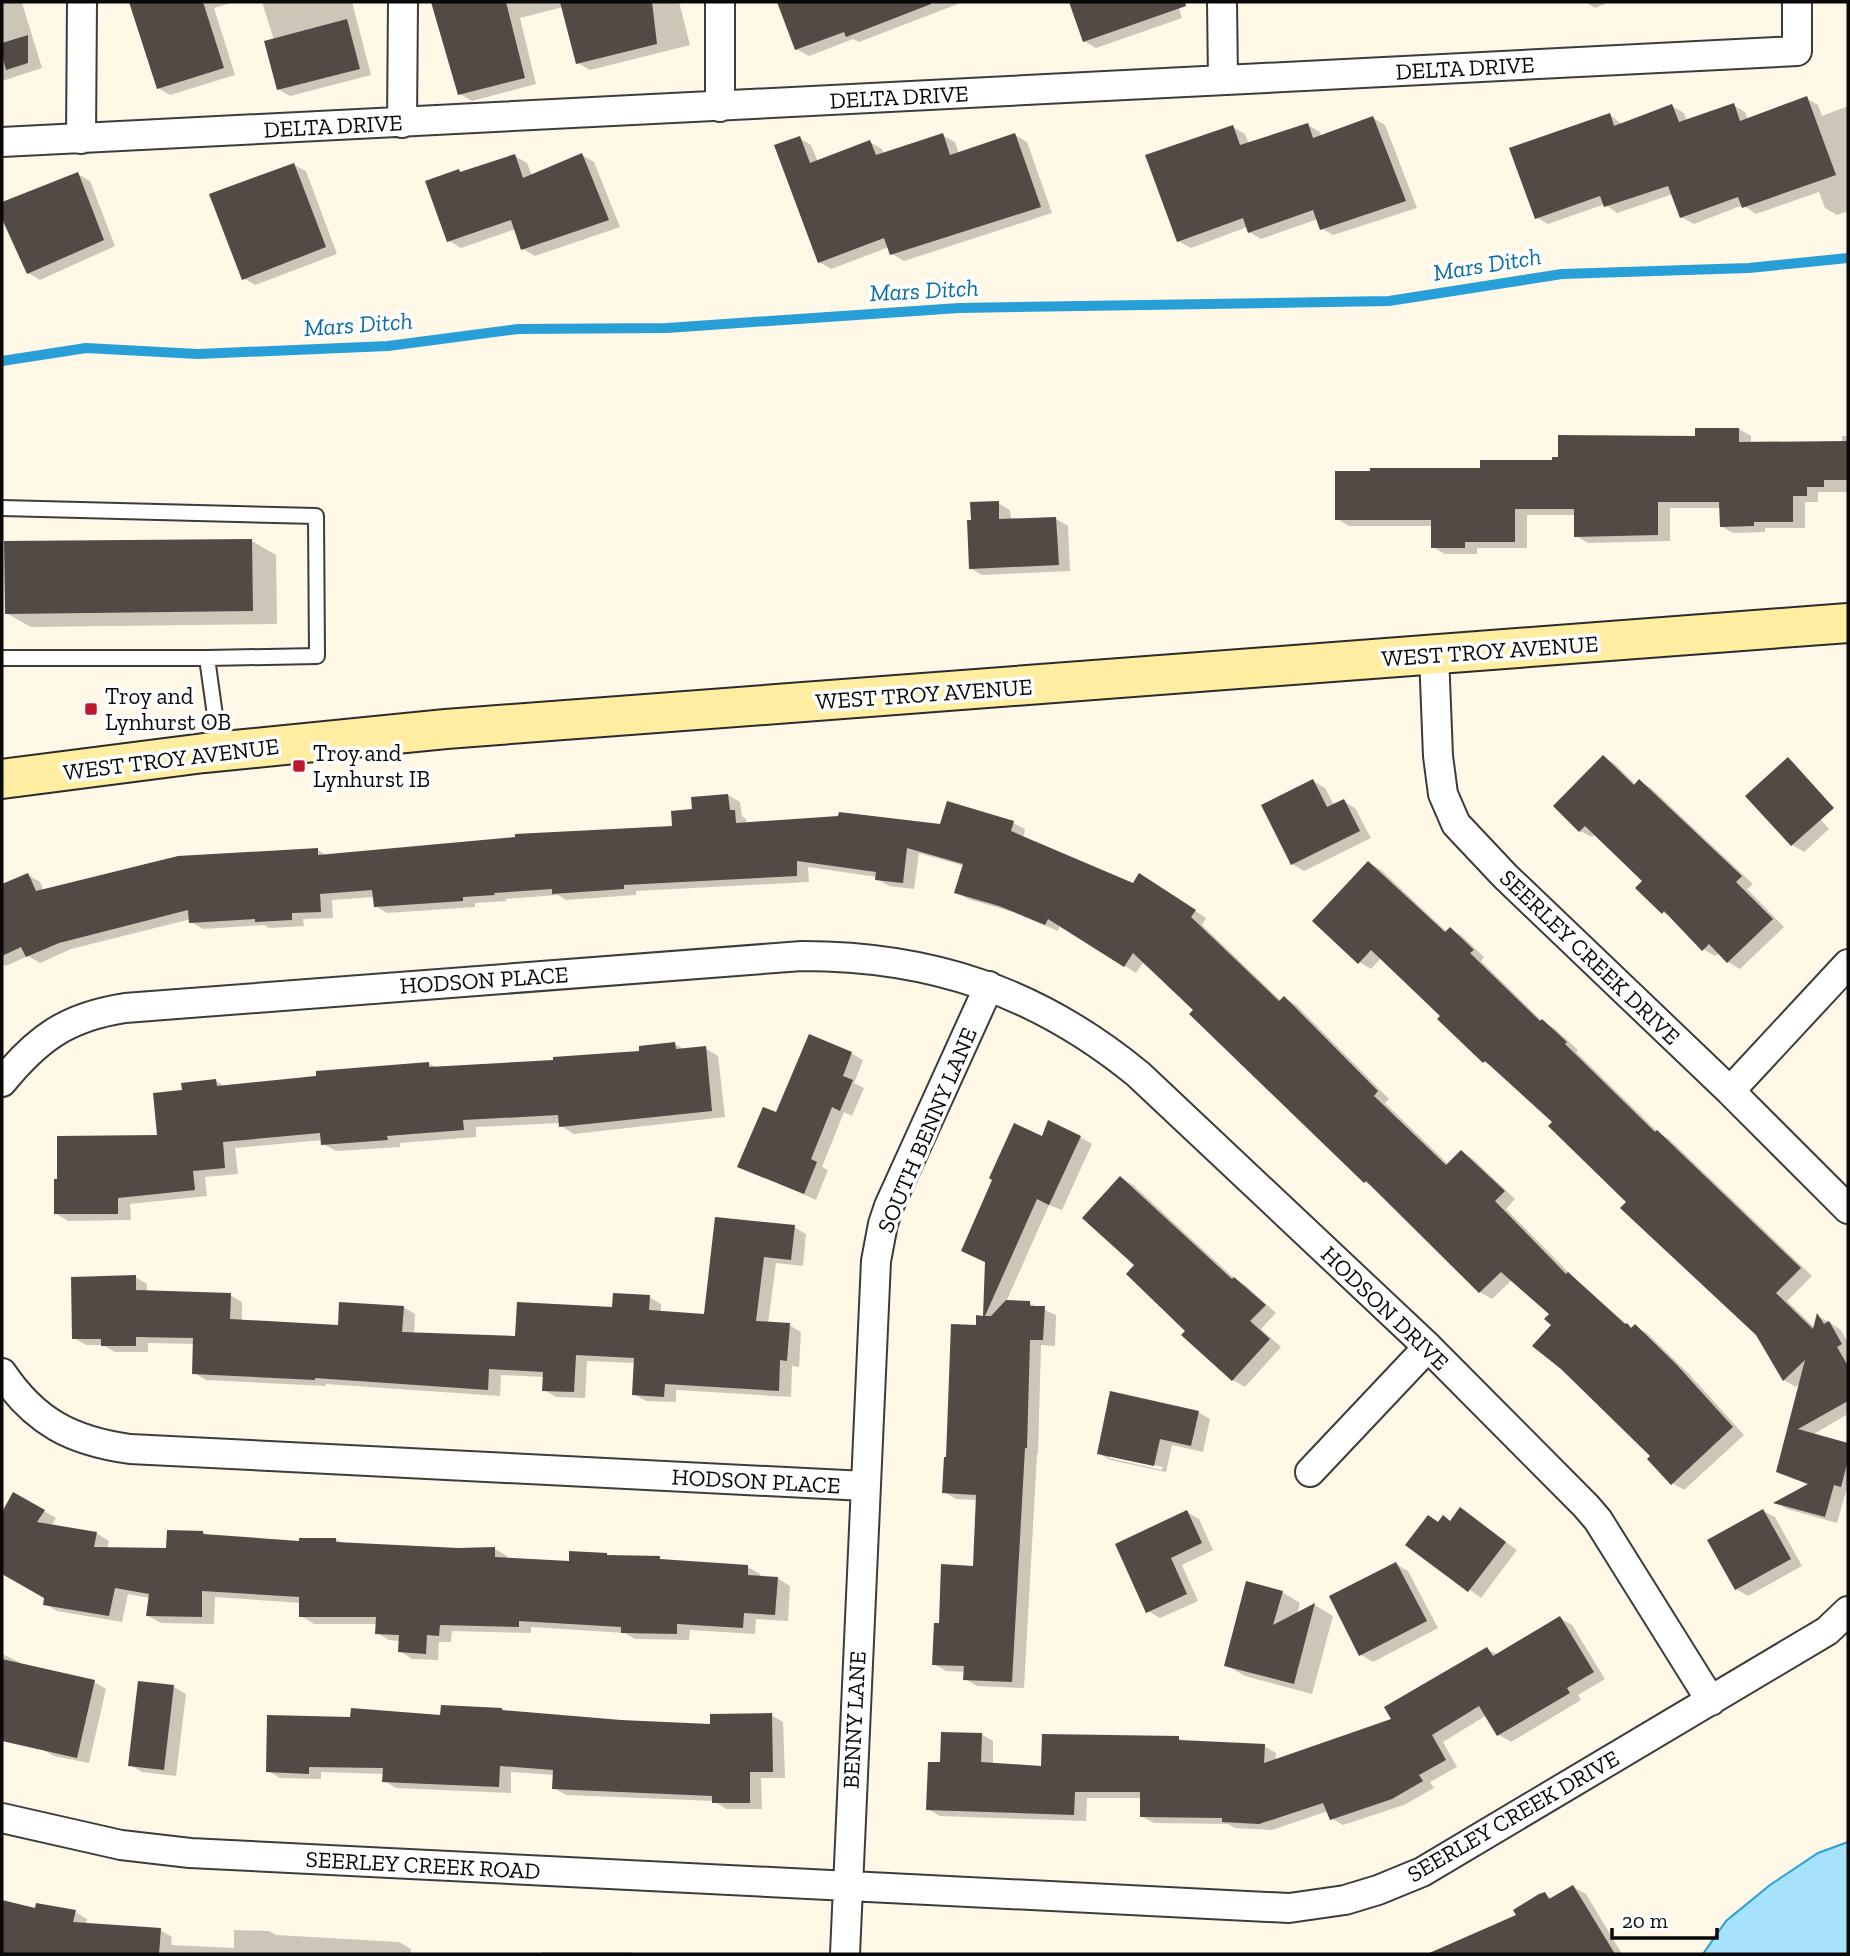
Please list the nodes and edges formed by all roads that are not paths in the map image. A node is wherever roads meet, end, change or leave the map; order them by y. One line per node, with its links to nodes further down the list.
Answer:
1 (82, 2): 9 (street)
2 (403, 2): 8 (street)
3 (720, 2): 7 (street)
4 (1222, 2): 6 (street)
5 (1797, 2): 6 (street, DELTA DRIVE)
6 (1223, 80): 7 (street, DELTA DRIVE)
7 (720, 107): 8 (street, DELTA DRIVE)
8 (402, 123): 9 (street, DELTA DRIVE)
9 (81, 139): 10 (street, DELTA DRIVE)
10 (2, 142)
11 (2, 508): 15 (lane)
12 (1848, 623): 13 (street, WEST TROY AVENUE)
13 (1434, 655): 16 (street, WEST TROY AVENUE); 21 (street, SEERLEY CREEK DRIVE)
14 (2, 658): 15 (lane)
15 (207, 658): 16 (lane)
16 (220, 752): 17 (street, WEST TROY AVENUE)
17 (2, 779)
18 (1848, 964): 21 (street)
19 (989, 986): 20 (street, HODSON PLACE); 23 (street, HODSON DRIVE); 26 (street, SOUTH BENNY LANE)
20 (2, 1082)
21 (1730, 1091): 22 (street, SEERLEY CREEK DRIVE)
22 (1848, 1209)
23 (1428, 1347): 25 (street); 28 (street, HODSON DRIVE)
24 (2, 1373): 26 (street, HODSON PLACE)
25 (1310, 1472)
26 (865, 1486): 30 (street, BENNY LANE)
27 (1848, 1611): 28 (street, SEERLEY CREEK DRIVE)
28 (1711, 1701): 30 (street, SEERLEY CREEK DRIVE)
29 (2, 1818): 30 (street, SEERLEY CREEK ROAD)
30 (847, 1885): 31 (street, BENNY LANE)
31 (845, 1954)

